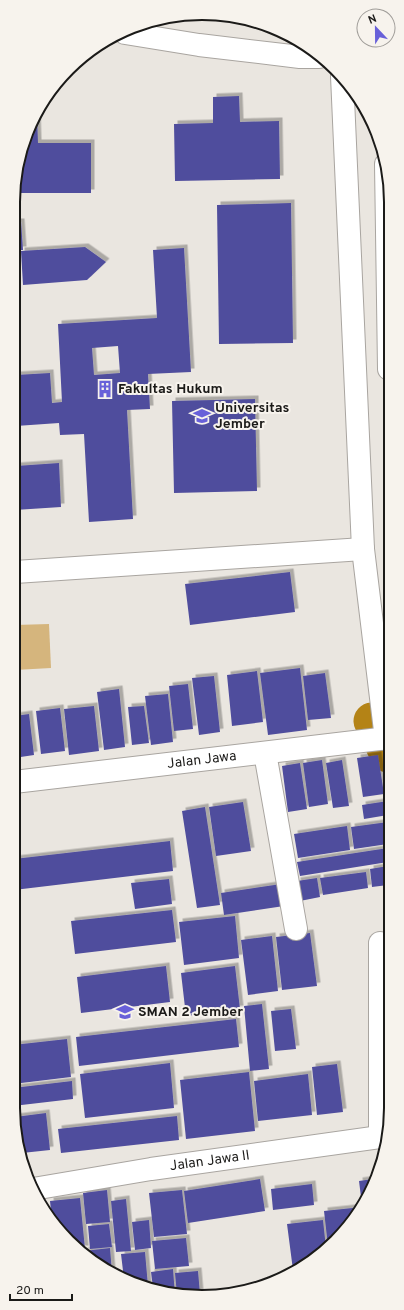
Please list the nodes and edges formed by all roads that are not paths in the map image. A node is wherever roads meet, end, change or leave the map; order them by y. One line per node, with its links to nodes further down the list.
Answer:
1 (132, 34): 2 (street)
2 (312, 57)
3 (342, 86): 4 (street)
4 (363, 549): 5 (street); 6 (street)
5 (20, 572)
6 (384, 739): 7 (street, Jalan Jawa)
7 (265, 753): 8 (street, Jalan Jawa); 9 (street)
8 (20, 781)
9 (296, 929)
10 (380, 943): 11 (street)
11 (384, 1122)
12 (382, 1136): 13 (street, Jalan Jawa II)
13 (39, 1188)

